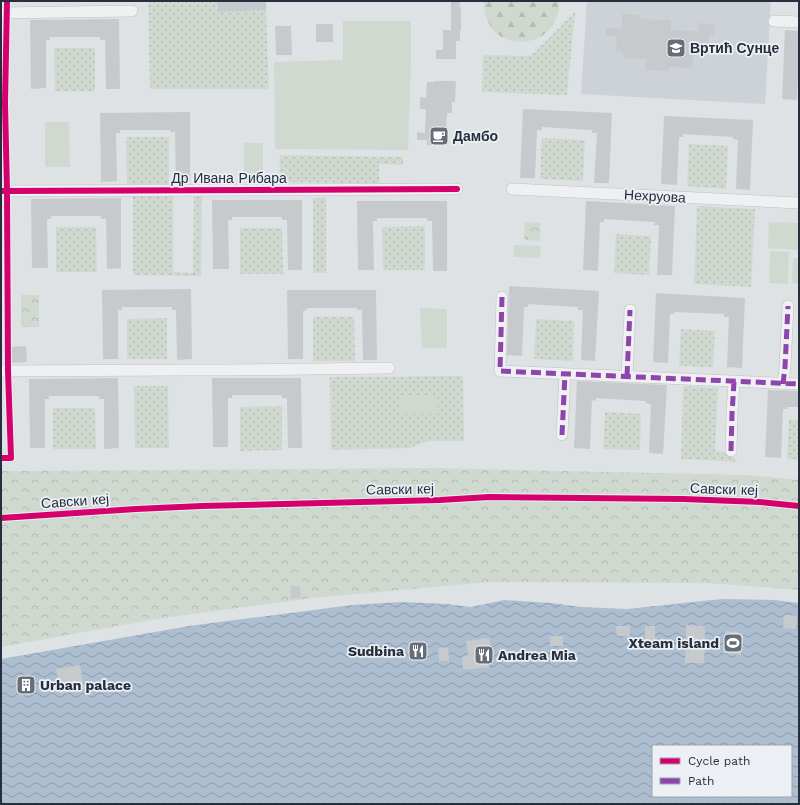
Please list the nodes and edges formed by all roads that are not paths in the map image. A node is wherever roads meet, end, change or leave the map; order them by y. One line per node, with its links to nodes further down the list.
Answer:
1 (132, 11): 2 (street)
2 (1, 13)
3 (774, 21): 4 (street)
4 (799, 22)
5 (457, 189): 7 (street, Др Ивана Рибара)
6 (512, 189): 8 (street, Нехруова)
7 (1, 191)
8 (799, 203)
9 (502, 297): 14 (street)
10 (788, 306): 17 (street)
11 (630, 310): 15 (street)
12 (389, 368): 13 (street)
13 (1, 371)
14 (564, 374): 15 (street); 19 (street)
15 (627, 376): 16 (street)
16 (734, 382): 17 (street); 20 (street)
17 (783, 384): 18 (street)
18 (799, 384)
19 (562, 436)
20 (731, 450)

